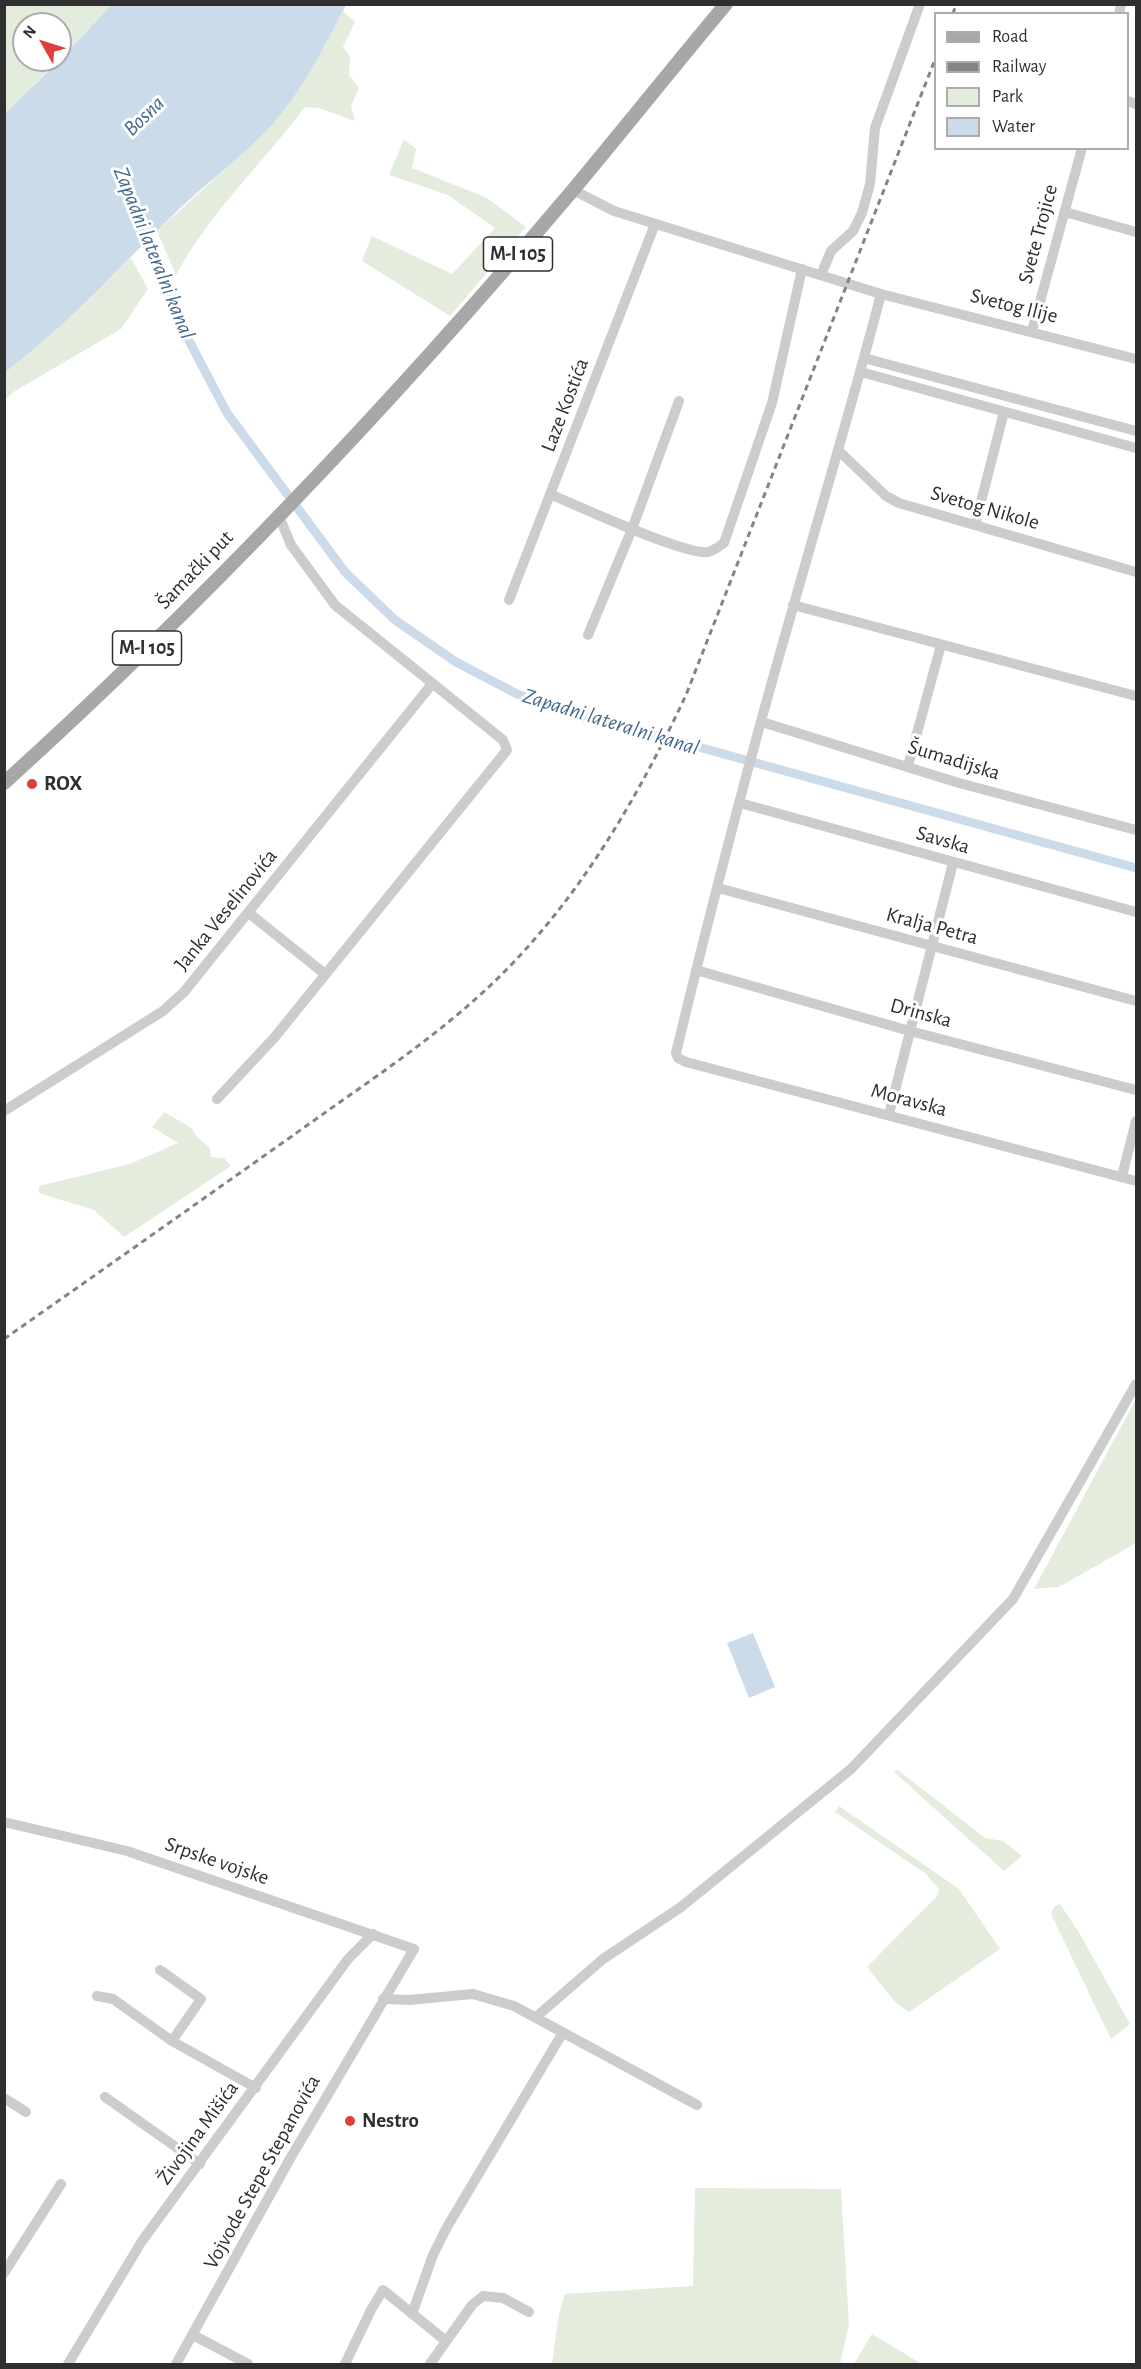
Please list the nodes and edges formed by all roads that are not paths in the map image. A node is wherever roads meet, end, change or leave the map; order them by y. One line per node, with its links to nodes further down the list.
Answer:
1 (726, 4): 4 (main road, M-I 105)
2 (920, 4): 9 (street)
3 (1081, 150): 5 (street, Svete Trojice)
4 (573, 190): 6 (street, Svetog Ilije); 21 (main road, M-I 105)
5 (1065, 212): 7 (street); 11 (street, Svete Trojice)
6 (655, 224): 8 (street, Svetog Ilije); 20 (street, Laze Kostića)
7 (1137, 232)
8 (802, 269): 9 (street, Svetog Ilije); 23 (street)
9 (821, 275): 10 (street, Svetog Ilije)
10 (881, 294): 11 (street, Svetog Ilije); 12 (street)
11 (1032, 331): 13 (street, Svetog Ilije)
12 (864, 358): 14 (street); 17 (street)
13 (1137, 359)
14 (861, 372): 16 (street); 19 (street)
15 (679, 401): 23 (street)
16 (1004, 411): 18 (street); 22 (street)
17 (1137, 431)
18 (1137, 448)
19 (840, 451): 22 (street, Svetog Nikole); 26 (street)
20 (552, 495): 23 (street); 25 (street, Laze Kostića)
21 (282, 511): 29 (street); 33 (main road, Šamački put / M-I 105)
22 (975, 525): 24 (street, Svetog Nikole)
23 (632, 529): 27 (street)
24 (1137, 572)
25 (509, 600)
26 (793, 605): 28 (street); 31 (street)
27 (588, 635)
28 (941, 645): 30 (street); 32 (street)
29 (432, 684): 39 (street, Janka Veselinovića); 42 (street)
30 (1137, 696)
31 (762, 722): 32 (street, Šumadijska); 34 (street)
32 (908, 766): 35 (street, Šumadijska)
33 (4, 783)
34 (740, 802): 36 (street, Savska); 37 (street)
35 (1137, 830)
36 (952, 863): 38 (street, Savska); 40 (street)
37 (718, 888): 40 (street, Kralja Petra); 41 (street)
38 (1137, 912)
39 (250, 914): 42 (street); 47 (street, Janka Veselinovića)
40 (931, 947): 43 (street, Kralja Petra); 44 (street)
41 (696, 970): 44 (street, Drinska); 48 (street, Moravska)
42 (325, 974): 46 (street)
43 (1137, 1001)
44 (910, 1031): 45 (street, Drinska); 48 (street)
45 (1137, 1090)
46 (217, 1099)
47 (4, 1111)
48 (889, 1114): 50 (street, Moravska)
49 (1137, 1121): 50 (street)
50 (1122, 1176): 51 (street, Moravska)
51 (1137, 1180)
52 (1137, 1384): 59 (street)
53 (4, 1822): 54 (street, Srpske vojske)
54 (373, 1934): 55 (street, Srpske vojske); 62 (street, Živojina Mišića)
55 (414, 1949): 58 (street, Vojvode Stepe Stepanovića)
56 (160, 1970): 61 (street)
57 (97, 1996): 61 (street)
58 (383, 1999): 59 (street); 72 (street, Vojvode Stepe Stepanovića)
59 (536, 2017): 60 (street)
60 (562, 2034): 65 (street); 71 (street)
61 (172, 2041): 62 (street)
62 (256, 2088): 67 (street, Živojina Mišića)
63 (105, 2097): 67 (street)
64 (4, 2098): 66 (street)
65 (697, 2105)
66 (26, 2112)
67 (200, 2164): 74 (street, Živojina Mišića)
68 (61, 2184): 69 (street)
69 (4, 2273)
70 (529, 2312): 73 (street)
71 (412, 2314): 73 (street); 77 (street)
72 (193, 2335): 75 (street, Vojvode Stepe Stepanovića); 76 (street)
73 (446, 2341): 78 (street)
74 (68, 2364)
75 (176, 2364)
76 (248, 2364)
77 (345, 2364)
78 (430, 2364)

